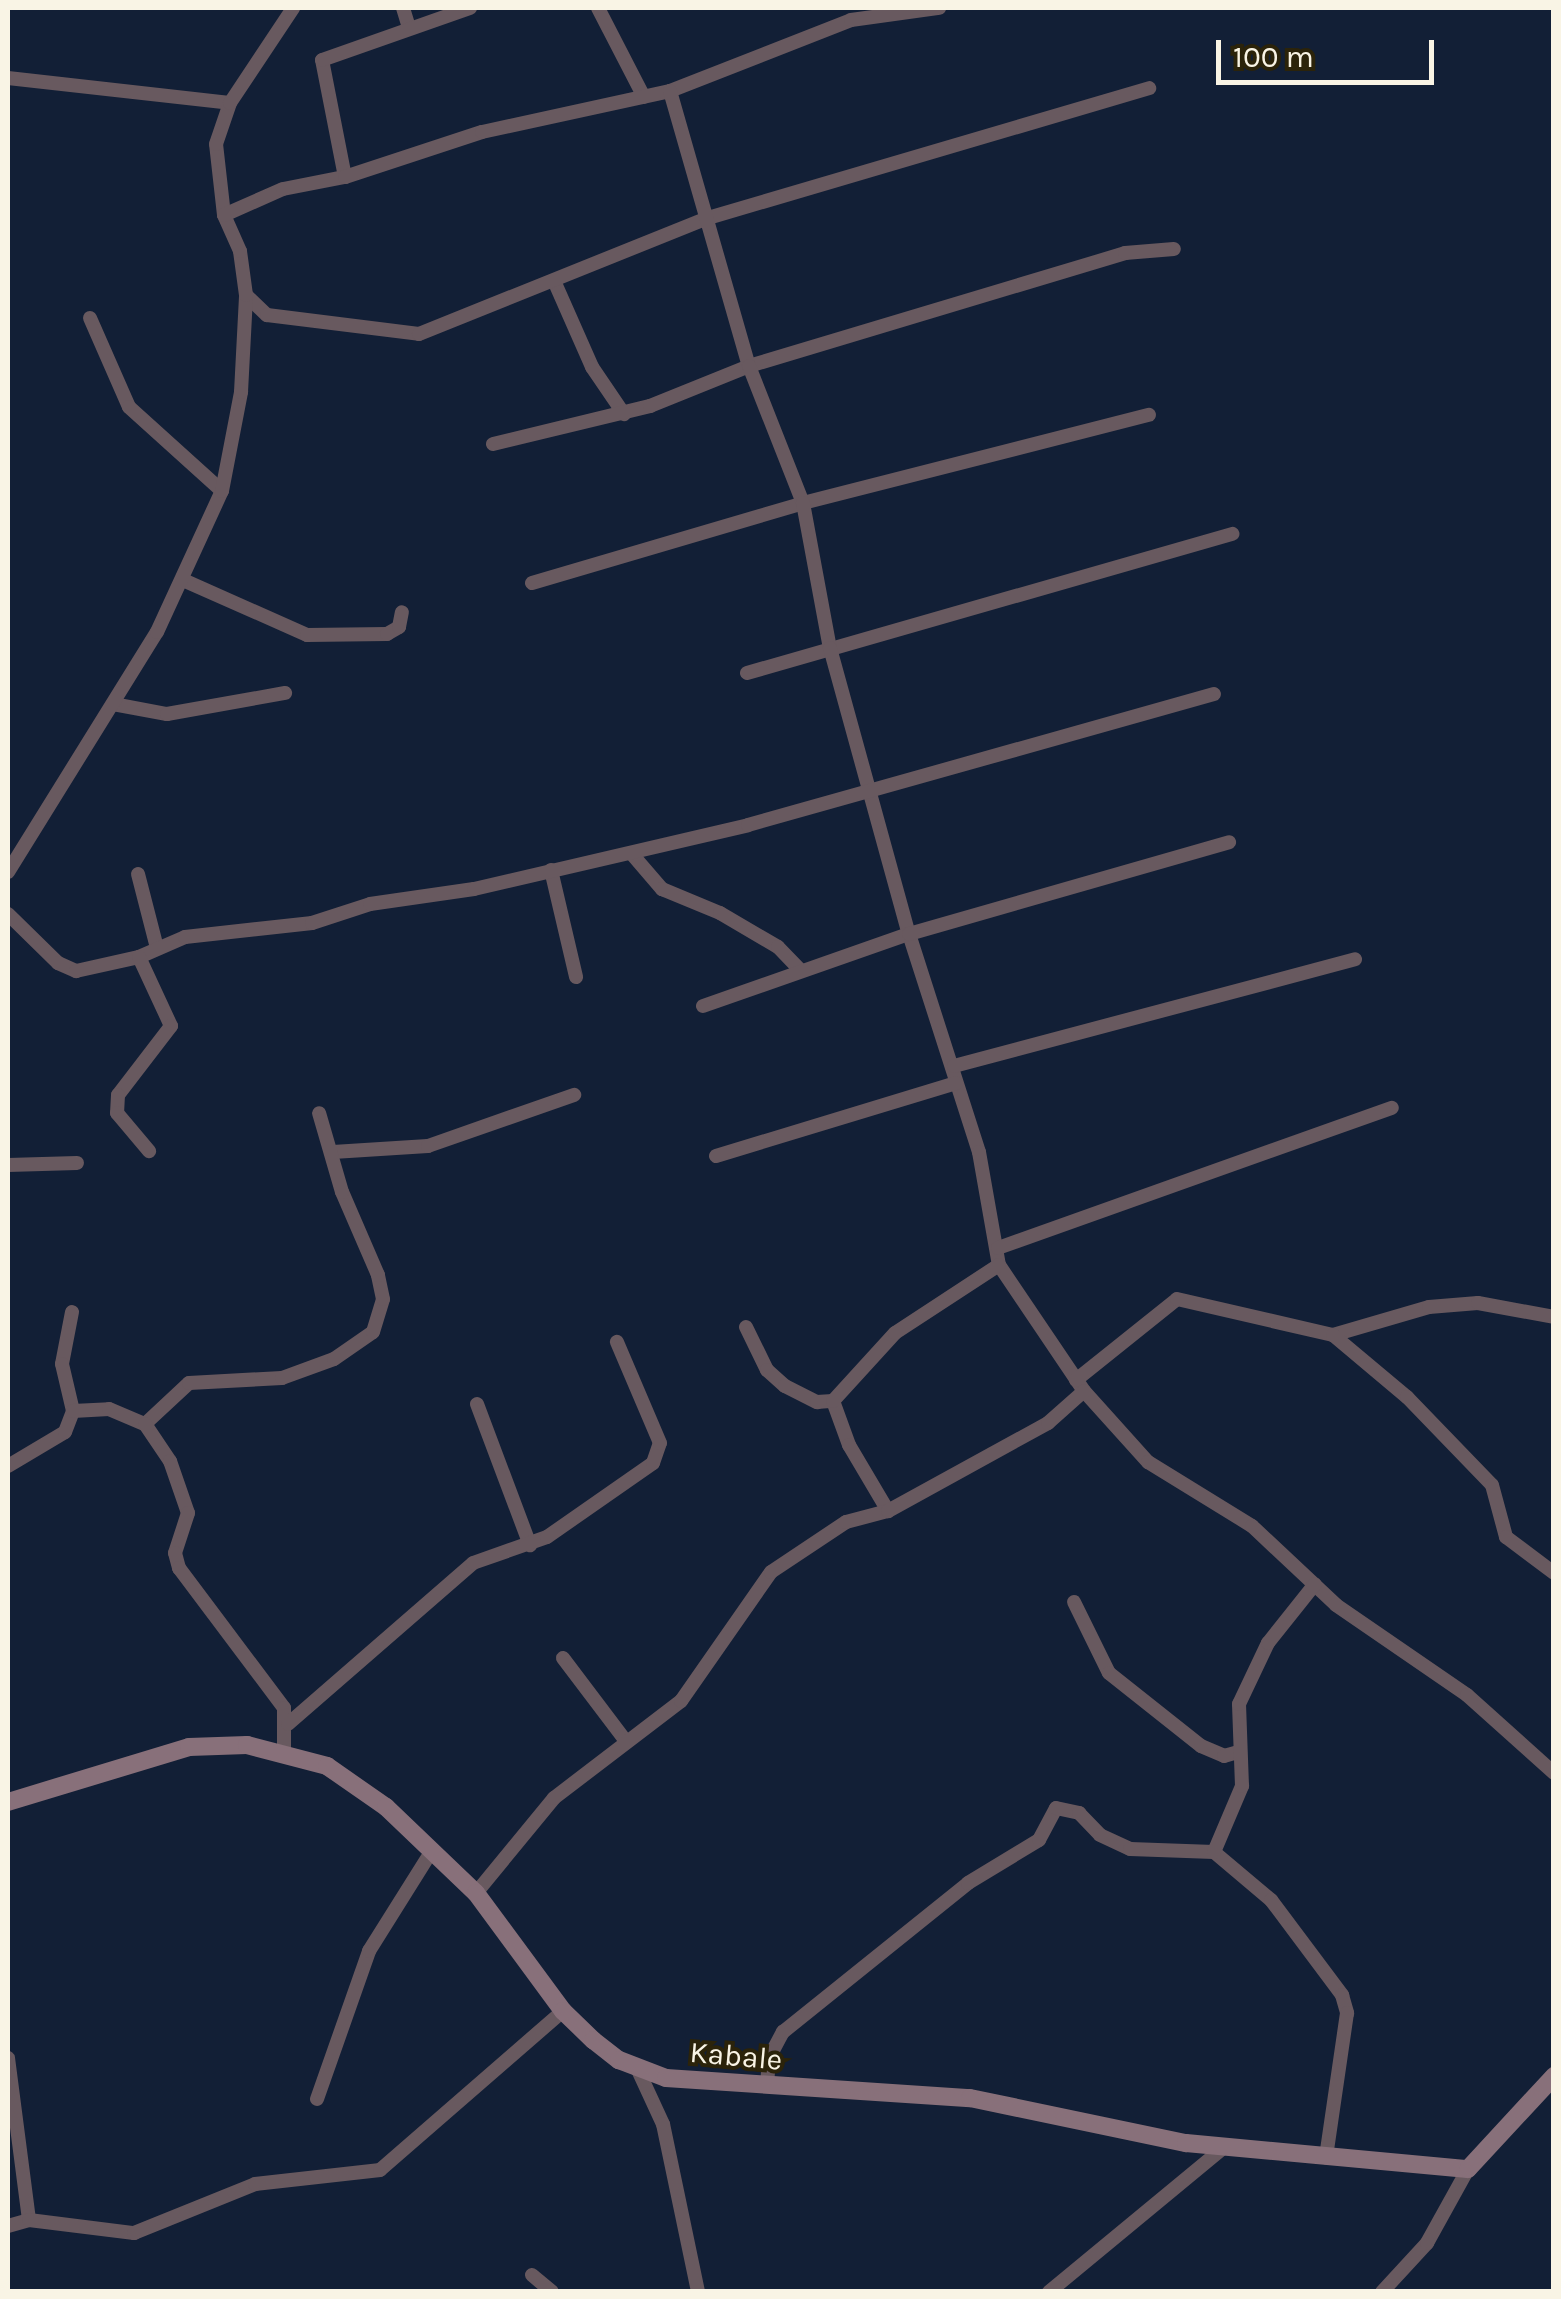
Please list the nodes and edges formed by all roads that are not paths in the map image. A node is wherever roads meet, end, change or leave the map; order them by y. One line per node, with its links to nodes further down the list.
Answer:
1 (292, 8): 11 (street)
2 (403, 8): 6 (street)
3 (470, 8): 6 (street)
4 (598, 8): 10 (street)
5 (938, 8): 9 (street)
6 (409, 28): 12 (street)
7 (8, 78): 11 (street)
8 (1149, 88): 14 (street)
9 (670, 91): 10 (street); 14 (street)
10 (644, 97): 12 (street)
11 (230, 103): 13 (street)
12 (346, 176): 13 (street)
13 (224, 214): 17 (street)
14 (708, 218): 16 (street); 19 (street)
15 (1174, 249): 19 (street)
16 (555, 282): 17 (street); 20 (street)
17 (246, 294): 23 (street)
18 (90, 318): 23 (street)
19 (749, 366): 20 (street); 24 (street)
20 (624, 414): 22 (street)
21 (1150, 415): 24 (street)
22 (493, 444)
23 (222, 491): 26 (street)
24 (803, 503): 27 (street); 29 (street)
25 (1232, 534): 29 (street)
26 (183, 580): 28 (street); 33 (street)
27 (532, 583)
28 (402, 612)
29 (830, 648): 30 (street); 34 (street)
30 (747, 672)
31 (285, 692): 33 (street)
32 (1214, 694): 34 (street)
33 (112, 704): 38 (street)
34 (873, 794): 36 (street); 41 (street)
35 (1229, 842): 41 (street)
36 (631, 853): 37 (street); 45 (street)
37 (551, 870): 42 (street); 46 (street)
38 (8, 872)
39 (138, 874): 42 (street)
40 (8, 914): 43 (street)
41 (908, 934): 45 (street); 48 (street)
42 (157, 948): 43 (street)
43 (138, 957): 53 (street)
44 (1356, 958): 48 (street)
45 (799, 969): 47 (street)
46 (576, 977)
47 (703, 1006)
48 (954, 1066): 49 (street)
49 (956, 1083): 55 (street); 58 (street)
50 (574, 1096): 54 (street)
51 (1392, 1108): 58 (street)
52 (318, 1113): 54 (street)
53 (149, 1151)
54 (333, 1152): 69 (street)
55 (716, 1156)
56 (77, 1163): 57 (street)
57 (8, 1165)
58 (998, 1248): 59 (street)
59 (999, 1265): 65 (street); 66 (street)
60 (72, 1312): 68 (street)
61 (1554, 1318): 63 (street)
62 (746, 1327): 66 (street)
63 (1333, 1335): 65 (street); 73 (street)
64 (617, 1342): 72 (street)
65 (1080, 1386): 71 (street); 74 (street)
66 (833, 1401): 71 (street)
67 (477, 1404): 72 (street)
68 (73, 1410): 69 (street); 70 (street)
69 (145, 1424): 77 (street)
70 (8, 1466)
71 (888, 1511): 78 (street)
72 (530, 1545): 77 (street)
73 (1554, 1573)
74 (1315, 1584): 79 (street); 81 (street)
75 (1074, 1602): 79 (street)
76 (564, 1658): 78 (street)
77 (288, 1724): 80 (street)
78 (625, 1740): 85 (street)
79 (1238, 1752): 84 (street)
80 (284, 1754): 82 (street); 83 (street)
81 (1554, 1774)
82 (8, 1802)
83 (431, 1852): 85 (street); 91 (street)
84 (1214, 1852): 90 (street); 93 (street)
85 (476, 1893): 86 (street)
86 (563, 2011): 88 (street); 95 (street)
87 (8, 2058): 95 (street)
88 (638, 2070): 90 (street, Kabale); 99 (street)
89 (1554, 2076): 94 (street)
90 (767, 2086): 92 (street, Kabale)
91 (316, 2099)
92 (1224, 2147): 93 (street, Kabale); 100 (street)
93 (1326, 2157): 94 (street, Kabale)
94 (1468, 2168): 101 (street)
95 (29, 2220): 96 (street)
96 (8, 2226)
97 (532, 2275): 98 (street)
98 (552, 2292)
99 (698, 2292)
100 (1048, 2292)
101 (1382, 2292)

